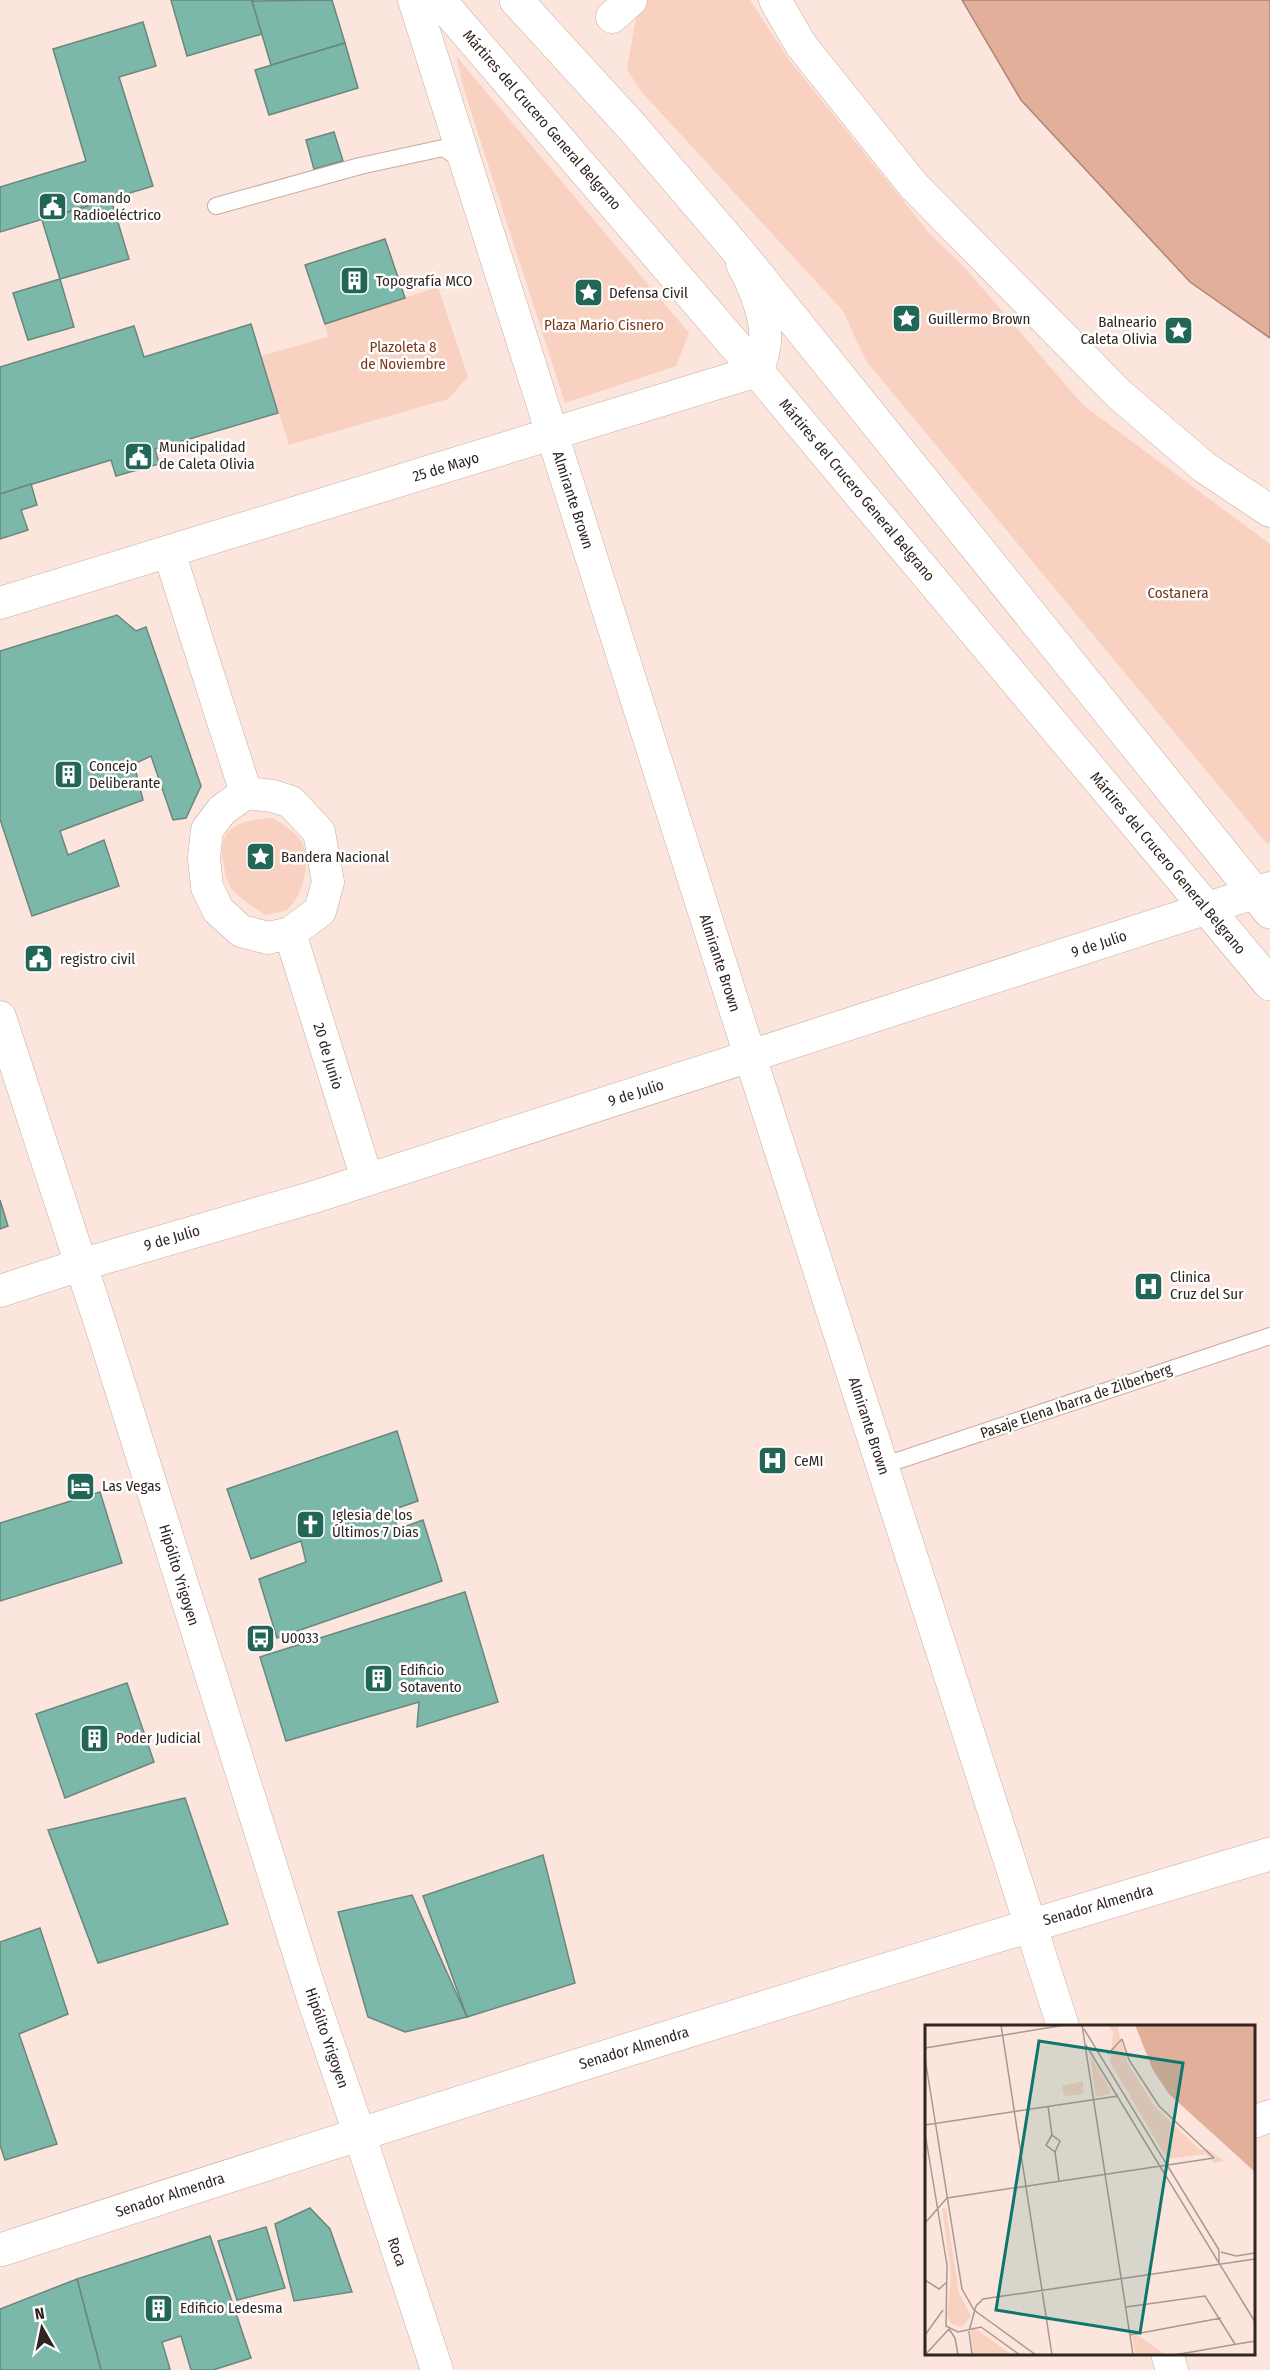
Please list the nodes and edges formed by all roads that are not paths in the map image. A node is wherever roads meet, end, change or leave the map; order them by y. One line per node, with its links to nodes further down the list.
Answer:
1 (414, 0): 5 (street, Almirante Brown)
2 (439, 0): 8 (street, Mártires del Crucero General Belgrano)
3 (516, 0): 7 (street)
4 (775, 0): 10 (street)
5 (454, 145): 6 (lane); 9 (street, Almirante Brown)
6 (216, 206)
7 (728, 239): 8 (street); 14 (street)
8 (757, 371): 9 (street, 25 de Mayo); 15 (street, Mártires del Crucero General Belgrano)
9 (553, 434): 11 (street, 25 de Mayo); 20 (street, Almirante Brown)
10 (1270, 511)
11 (169, 552): 12 (street, 25 de Mayo); 13 (street)
12 (0, 603)
13 (246, 793): 17 (street); 17 (street)
14 (1264, 898): 15 (street, 9 de Julio)
15 (1210, 908): 16 (street); 18 (street, Mártires del Crucero General Belgrano); 20 (street, 9 de Julio)
16 (1270, 932)
17 (290, 933): 21 (street, 20 de Junio)
18 (1270, 984)
19 (0, 1017): 22 (street, Hipólito Yrigoyen)
20 (750, 1056): 21 (street, 9 de Julio); 25 (street, Almirante Brown)
21 (367, 1179): 22 (street, 9 de Julio)
22 (80, 1265): 23 (street, 9 de Julio); 31 (street, Hipólito Yrigoyen)
23 (0, 1291)
24 (1270, 1336): 25 (lane, Pasaje Elena Ibarra de Zilberberg)
25 (882, 1466): 27 (street, Almirante Brown)
26 (1270, 1854): 27 (street, Senador Almendra)
27 (1031, 1925): 28 (street, Almirante Brown); 31 (street, Senador Almendra)
28 (1063, 2025)
29 (1270, 2116): 30 (street)
30 (1255, 2122)
31 (359, 2133): 32 (street, Senador Almendra); 34 (street, Roca)
32 (0, 2250)
33 (1167, 2355): 35 (street)
34 (436, 2370)
35 (1172, 2370)

